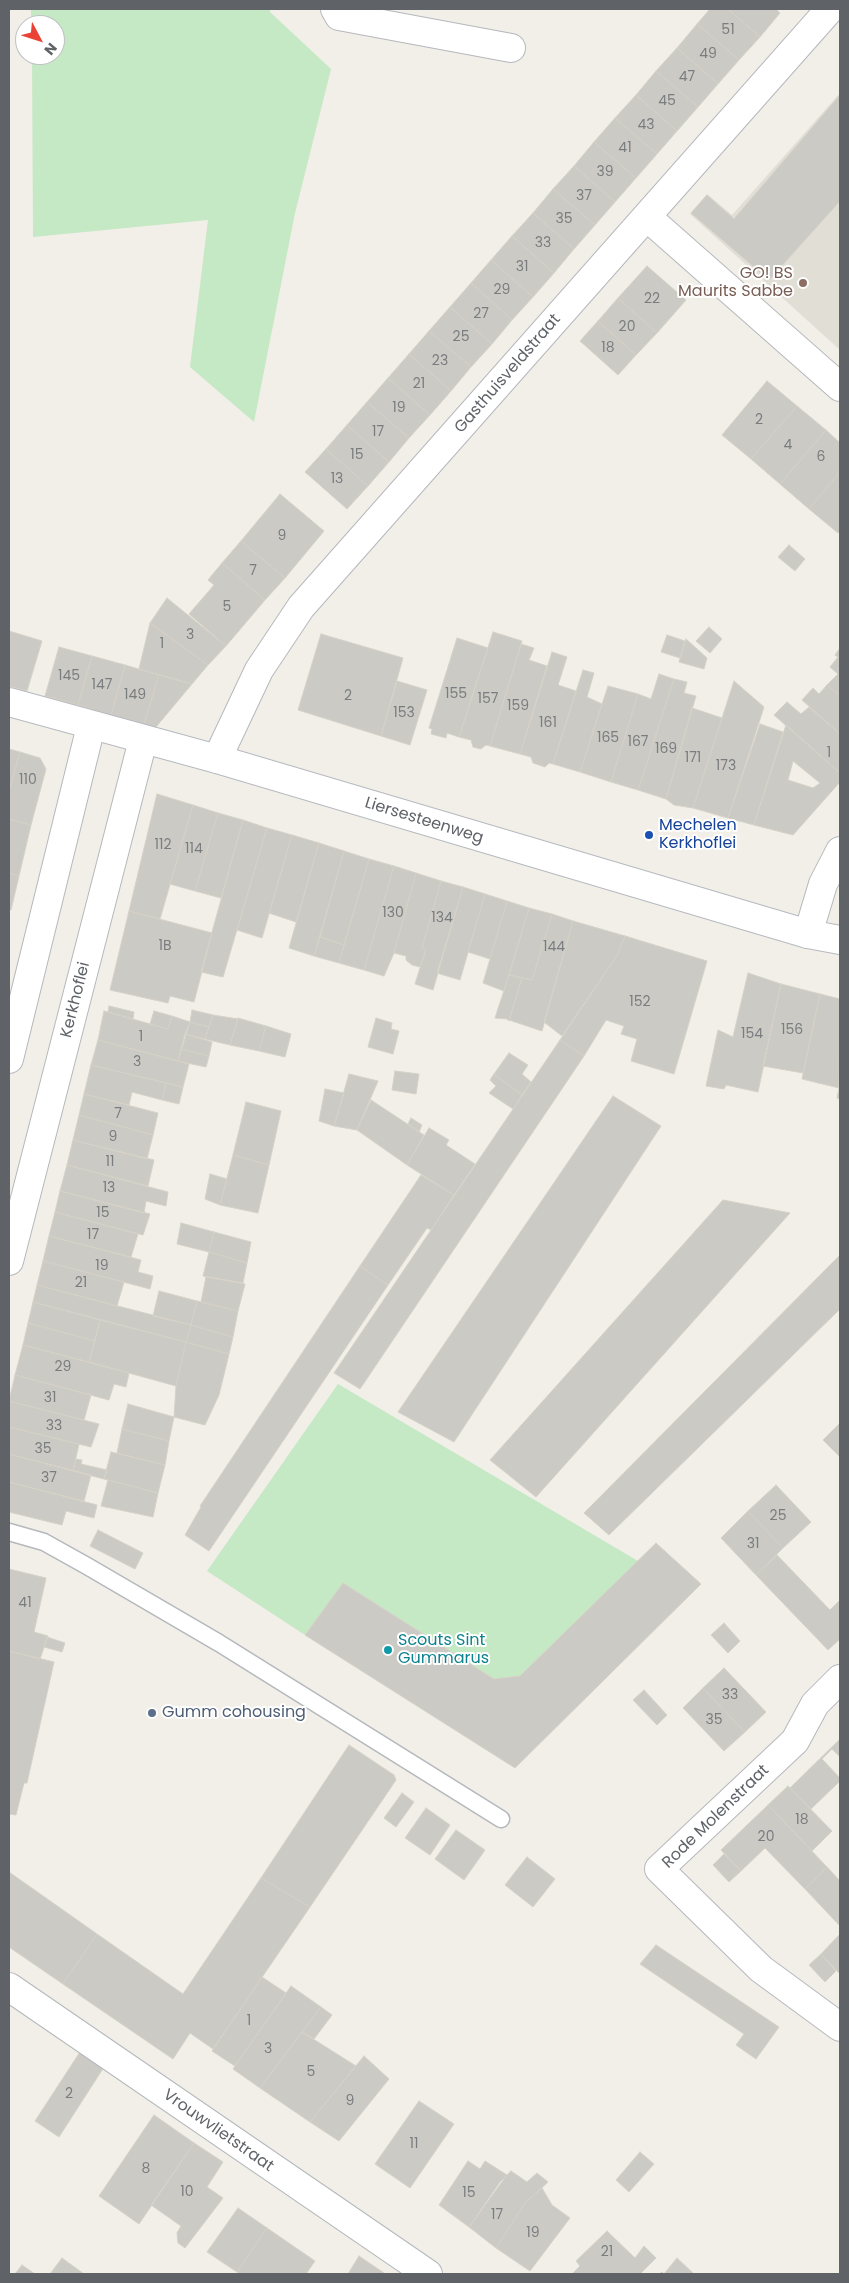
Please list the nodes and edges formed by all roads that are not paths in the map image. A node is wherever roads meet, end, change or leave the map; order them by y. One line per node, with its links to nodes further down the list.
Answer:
1 (335, 9): 3 (street)
2 (830, 9): 4 (street, Gasthuisveldstraat)
3 (510, 48)
4 (647, 217): 5 (street); 9 (street, Gasthuisveldstraat)
5 (840, 387)
6 (9, 702): 7 (street, Liersesteenweg)
7 (91, 726): 8 (street, Liersesteenweg); 13 (street)
8 (143, 740): 9 (street, Liersesteenweg); 14 (street, Kerkhoflei)
9 (217, 760): 11 (street, Liersesteenweg)
10 (840, 851): 11 (street)
11 (808, 934): 12 (street, Liersesteenweg)
12 (840, 940)
13 (9, 1059)
14 (9, 1261)
15 (9, 1532): 17 (lane)
16 (840, 1679): 19 (street, Rode Molenstraat)
17 (501, 1819)
18 (9, 1987): 20 (street, Vrouwvlietstraat)
19 (838, 2021)
20 (428, 2274)

